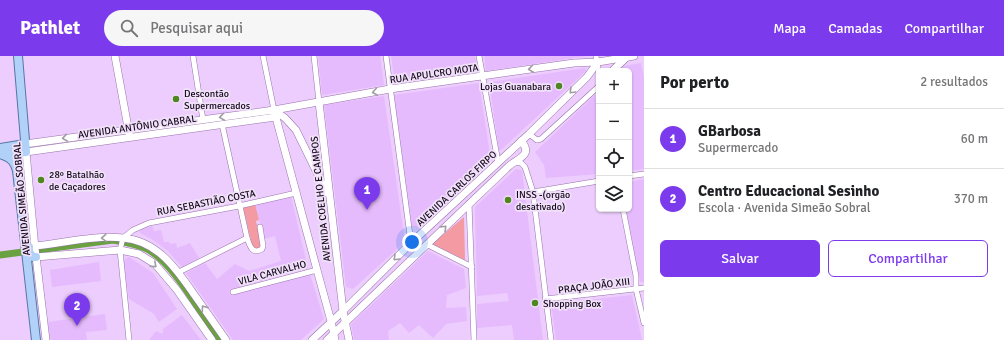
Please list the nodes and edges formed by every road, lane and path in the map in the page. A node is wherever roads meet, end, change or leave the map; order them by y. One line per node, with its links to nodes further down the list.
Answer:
1 (18, 56): 22 (main road, AVENIDA SIMEÃO SOBRAL)
2 (115, 56): 18 (main road)
3 (193, 56): 16 (street)
4 (263, 56): 15 (street)
5 (314, 56): 14 (street, AVENIDA COELHO E CAMPOS)
6 (386, 56): 13 (street)
7 (479, 56): 11 (street)
8 (631, 57): 9 (main road, RUA APULCRO MOTA); 10 (main road)
9 (597, 59): 11 (main road, RUA APULCRO MOTA, one-way to 11); 19 (main road, AVENIDA CARLOS FIRPO, one-way to 19)
10 (616, 68)
11 (482, 76): 13 (main road, RUA APULCRO MOTA); 25 (street)
12 (596, 89): 19 (street)
13 (390, 90): 14 (main road, RUA APULCRO MOTA, one-way to 14); 39 (street)
14 (319, 102): 15 (main road, RUA APULCRO MOTA); 32 (main road, AVENIDA COELHO E CAMPOS)
15 (275, 114): 16 (main road, AVENIDA ANTÔNIO CABRAL, one-way to 16); 17 (main road, AVENIDA ANTÔNIO CABRAL); 31 (main road, AVENIDA COELHO E CAMPOS); 32 (main road)
16 (203, 120): 18 (main road, AVENIDA ANTÔNIO CABRAL)
17 (222, 124): 20 (main road, AVENIDA ANTÔNIO CABRAL); 34 (street)
18 (129, 130): 20 (main road); 22 (main road, AVENIDA ANTÔNIO CABRAL, one-way to 22)
19 (529, 134): 21 (main road, AVENIDA CARLOS FIRPO)
20 (130, 138): 24 (main road, AVENIDA ANTÔNIO CABRAL)
21 (521, 141): 25 (main road, AVENIDA CARLOS FIRPO); 26 (main road)
22 (25, 144): 23 (main road, AVENIDA ANTÔNIO CABRAL); 24 (main road, AVENIDA SIMEÃO SOBRAL)
23 (1, 152): 24 (main road, AVENIDA ANTÔNIO CABRAL); 42 (main road, AVENIDA SIMEÃO SOBRAL)
24 (26, 152): 42 (main road, AVENIDA SIMEÃO SOBRAL)
25 (498, 162): 39 (main road, AVENIDA CARLOS FIRPO)
26 (516, 162): 30 (street, PRAÇA JOÃO XIII); 33 (main road, AVENIDA CARLOS FIRPO)
27 (644, 174): 28 (street)
28 (632, 176)
29 (596, 182): 30 (street)
30 (533, 192): 50 (street, PRAÇA JOÃO XIII)
31 (296, 193): 34 (street, RUA SEBASTIÃO COSTA); 45 (main road, AVENIDA COELHO E CAMPOS)
32 (330, 200): 51 (main road, AVENIDA COELHO E CAMPOS)
33 (469, 203): 40 (main road, AVENIDA CARLOS FIRPO, one-way to 33); 44 (street)
34 (240, 206): 37 (street, RUA SEBASTIÃO COSTA); 38 (street)
35 (624, 212): 47 (street, PRAÇA JOÃO XIII)
36 (260, 226): 38 (street)
37 (123, 238): 41 (street); 42 (main road, one-way to 42); 46 (main road)
38 (247, 238): 46 (street)
39 (411, 243): 51 (main road, AVENIDA CARLOS FIRPO, one-way to 51)
40 (426, 244): 44 (street); 53 (main road, AVENIDA CARLOS FIRPO)
41 (120, 249): 43 (main road); 58 (street); 59 (main road, one-way to 59)
42 (30, 250): 43 (main road); 56 (main road, AVENIDA SIMEÃO SOBRAL)
43 (36, 258): 57 (main road, AVENIDA SIMEÃO SOBRAL)
44 (472, 267): 64 (street)
45 (317, 270): 49 (street, VILA CARVALHO); 52 (main road, AVENIDA COELHO E CAMPOS)
46 (179, 272): 60 (main road, one-way to 46)
47 (636, 288): 48 (street); 50 (street, PRAÇA JOÃO XIII); 54 (street)
48 (644, 288)
49 (233, 292)
50 (545, 299): 65 (street, PRAÇA JOÃO XIII)
51 (343, 311): 52 (main road, AVENIDA CARLOS FIRPO); 53 (main road, AVENIDA COELHO E CAMPOS)
52 (331, 321): 55 (main road, AVENIDA COELHO E CAMPOS); 61 (main road, AVENIDA CARLOS FIRPO)
53 (345, 323): 55 (main road, AVENIDA CARLOS FIRPO); 63 (main road, AVENIDA COELHO E CAMPOS)
54 (644, 323)
55 (334, 337): 62 (main road, AVENIDA CARLOS FIRPO)
56 (36, 340)
57 (46, 340)
58 (129, 340)
59 (212, 340)
60 (226, 340)
61 (312, 340)
62 (327, 340)
63 (349, 340)
64 (474, 340)
65 (551, 340)

